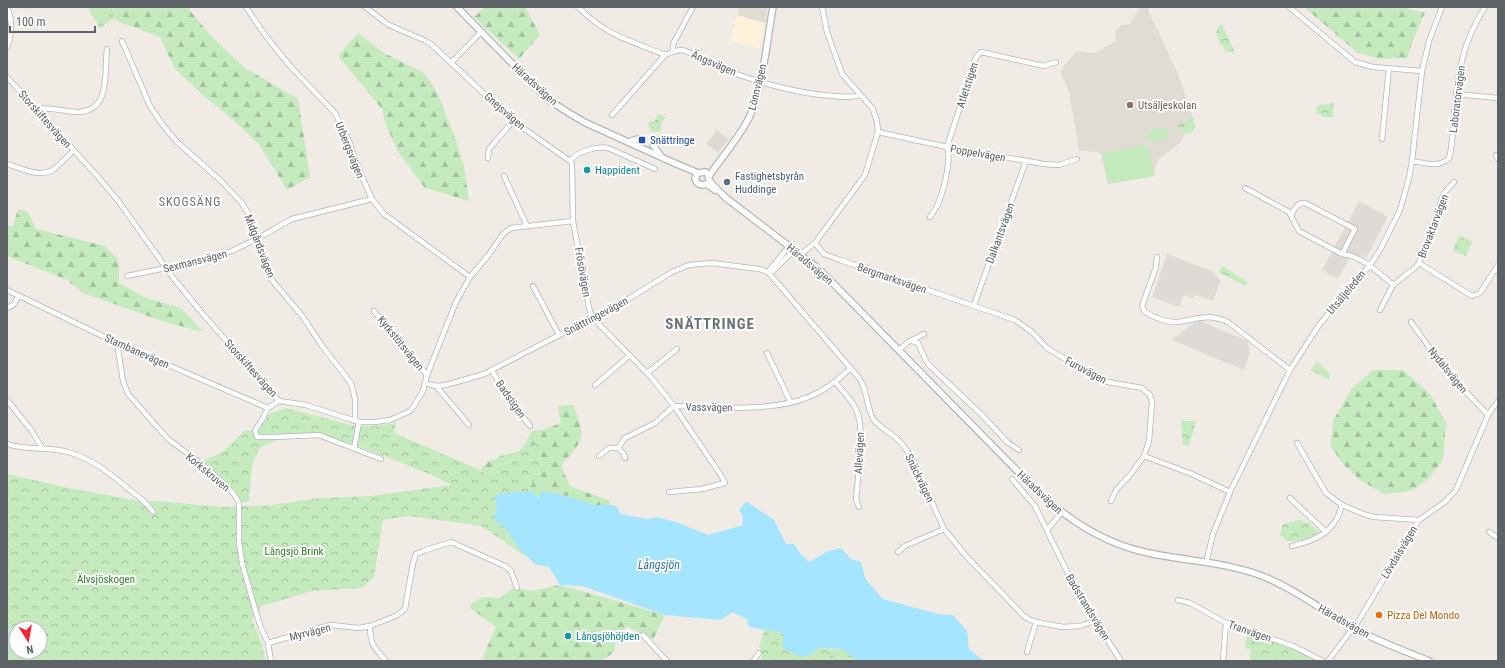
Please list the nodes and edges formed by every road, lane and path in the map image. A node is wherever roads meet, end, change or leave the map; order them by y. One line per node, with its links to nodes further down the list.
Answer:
1 (7, 7): 14 (street)
2 (246, 7): 50 (street, Urbergsvägen)
3 (365, 7): 19 (street, Gnejsvägen)
4 (457, 7): 12 (street, Häradsvägen)
5 (578, 7): 17 (street)
6 (694, 7): 16 (street)
7 (772, 7): 23 (street, Lönnvägen)
8 (822, 7): 25 (street)
9 (1289, 7): 20 (street)
10 (1442, 7): 21 (street, Utsäljeleden)
11 (1485, 7): 24 (street, Laboratorvägen)
12 (481, 32): 19 (street); 33 (street, Häradsvägen)
13 (122, 41): 55 (street, Midgårdsvägen)
14 (7, 48)
15 (107, 49): 27 (street)
16 (673, 52): 17 (street, Ängsvägen); 23 (street, Ängsvägen)
17 (664, 55): 28 (street)
18 (1056, 62): 35 (street, Atletstigen)
19 (451, 63): 29 (street, Gnejsvägen)
20 (1389, 68): 21 (street); 32 (street)
21 (1422, 71): 42 (street, Utsäljeleden)
22 (7, 77): 27 (street, Storskiftesvägen)
23 (760, 82): 25 (street, Ängsvägen); 47 (street, Lönnvägen)
24 (1456, 94): 26 (street); 42 (street, Laboratorvägen)
25 (860, 95): 30 (street)
26 (1498, 98)
27 (36, 109): 36 (street, Storskiftesvägen)
28 (612, 115)
29 (513, 121): 38 (street); 40 (street, Gnejsvägen)
30 (878, 132): 35 (street, Poppelvägen); 56 (street)
31 (638, 139): 33 (street)
32 (1382, 139)
33 (628, 142): 37 (street, Häradsvägen)
34 (653, 145): 37 (street)
35 (947, 147): 41 (street, Poppelvägen); 52 (street)
36 (74, 150): 43 (street); 64 (street, Storskiftesvägen)
37 (662, 157): 45 (street, Häradsvägen)
38 (488, 158)
39 (1077, 159): 41 (street, Poppelvägen)
40 (570, 161): 44 (street); 53 (street, Frösövägen)
41 (1026, 161): 72 (street, Dalkantsvägen)
42 (1412, 161): 62 (street, Utsäljeleden)
43 (7, 164)
44 (655, 169)
45 (697, 174): 47 (street); 47 (street, Häradsvägen)
46 (504, 176): 54 (street)
47 (707, 178): 57 (street, Häradsvägen)
48 (1454, 182): 61 (street, Brovaktarvägen)
49 (1245, 188): 51 (street)
50 (372, 199): 55 (street, Sexmansvägen); 67 (street, Urbergsvägen)
51 (1291, 215): 59 (street); 59 (street)
52 (930, 217)
53 (573, 221): 54 (street); 76 (street, Frösövägen)
54 (527, 226): 67 (street, Storskiftesvägen)
55 (256, 240): 64 (street, Sexmansvägen); 102 (street, Midgårdsvägen)
56 (815, 243): 58 (street); 72 (street, Bergmarksvägen)
57 (793, 248): 58 (street, Häradsvägen); 65 (street)
58 (801, 254): 83 (street, Häradsvägen)
59 (1342, 254): 62 (street)
60 (1157, 257): 87 (street)
61 (1419, 263): 63 (street); 68 (street, Brovaktarvägen)
62 (1370, 265): 68 (street); 87 (street, Utsäljeleden)
63 (1498, 265)
64 (166, 268): 66 (street, Sexmansvägen); 96 (street, Storskiftesvägen)
65 (768, 272): 76 (street, Snättringevägen); 86 (street, Snäckvägen)
66 (127, 276)
67 (470, 277): 90 (street, Storskiftesvägen)
68 (1394, 285): 74 (street, Brovaktarvägen)
69 (533, 286): 79 (street)
70 (7, 290): 71 (street, Stambanevägen)
71 (19, 296): 73 (street); 81 (street, Stambanevägen)
72 (974, 305): 112 (street, Furuvägen)
73 (7, 308)
74 (1380, 310)
75 (374, 311): 90 (street, Kyrkstötsvägen)
76 (592, 317): 79 (street, Snättringevägen); 85 (street, Frösövägen)
77 (1410, 322): 101 (street, Nydalsvägen)
78 (924, 334): 80 (street)
79 (559, 335): 88 (street, Snättringevägen)
80 (912, 341): 83 (street); 110 (street)
81 (117, 343): 100 (street, Stambanevägen); 141 (street, Korkskruven)
82 (677, 349): 89 (street)
83 (899, 350): 123 (street, Häradsvägen)
84 (767, 353): 98 (street)
85 (629, 356): 89 (street, Frösövägen); 93 (street)
86 (851, 368): 91 (street, Vassvägen); 125 (street, Snäckvägen)
87 (1290, 370): 117 (street, Utsäljeleden)
88 (492, 371): 94 (street, Snättringevägen); 104 (street, Badstigen)
89 (647, 374): 99 (street, Frösövägen)
90 (427, 375): 92 (street, Storskiftesvägen)
91 (835, 382): 98 (street, Vassvägen); 121 (street, Allevägen)
92 (425, 383): 94 (street, Snättringevägen); 102 (street, Storskiftesvägen)
93 (595, 385)
94 (436, 386): 103 (street)
95 (7, 400): 107 (street)
96 (280, 401): 100 (street); 102 (street, Storskiftesvägen)
97 (1498, 401): 101 (street, Lövdalsvägen)
98 (791, 403): 99 (street, Vassvägen)
99 (674, 406): 109 (street, Vassvägen); 116 (street, Frösövägen)
100 (268, 408): 108 (street)
101 (1488, 415): 124 (street, Lövdalsvägen)
102 (357, 421): 108 (street, Midgårdsvägen)
103 (468, 425)
104 (530, 426)
105 (1297, 443): 120 (street)
106 (7, 444): 107 (street)
107 (42, 448): 122 (street)
108 (354, 448): 114 (street)
109 (618, 448): 111 (street, Vassvägen); 113 (street)
110 (1019, 450)
111 (599, 456)
112 (1144, 456): 117 (street); 119 (street, Furuvägen)
113 (625, 458)
114 (381, 459)
115 (1012, 480): 126 (street, Badstrandsvägen)
116 (669, 492)
117 (1230, 492): 132 (street, Utsäljeleden)
118 (1290, 498): 127 (street)
119 (1111, 501)
120 (1342, 505): 124 (street); 127 (street)
121 (859, 507)
122 (153, 512)
123 (1061, 513): 126 (street); 132 (street, Häradsvägen)
124 (1419, 520): 139 (street, Lövdalsvägen)
125 (944, 529): 131 (street); 136 (street, Snäckvägen)
126 (1047, 530): 135 (street, Badstrandsvägen)
127 (1326, 532): 130 (street)
128 (1489, 532): 129 (street)
129 (1498, 538)
130 (1292, 546)
131 (898, 552)
132 (1206, 563): 139 (street, Häradsvägen)
133 (517, 588): 138 (street, Myrvägen)
134 (1178, 600): 137 (street, Tranvägen)
135 (1094, 621): 136 (street, Snäckvägen); 148 (street, Badstrandsvägen)
136 (1036, 622): 142 (street)
137 (1226, 623): 149 (street); 150 (street, Tranvägen)
138 (370, 626): 141 (street, Myrvägen); 145 (street)
139 (1353, 628): 151 (street); 152 (street, Häradsvägen)
140 (643, 635): 146 (street)
141 (268, 643): 144 (street)
142 (1027, 652)
143 (759, 653): 147 (street)
144 (271, 661)
145 (386, 661)
146 (667, 661)
147 (753, 661)
148 (1121, 661)
149 (1223, 661)
150 (1323, 661)
151 (1328, 661)
152 (1429, 661)

